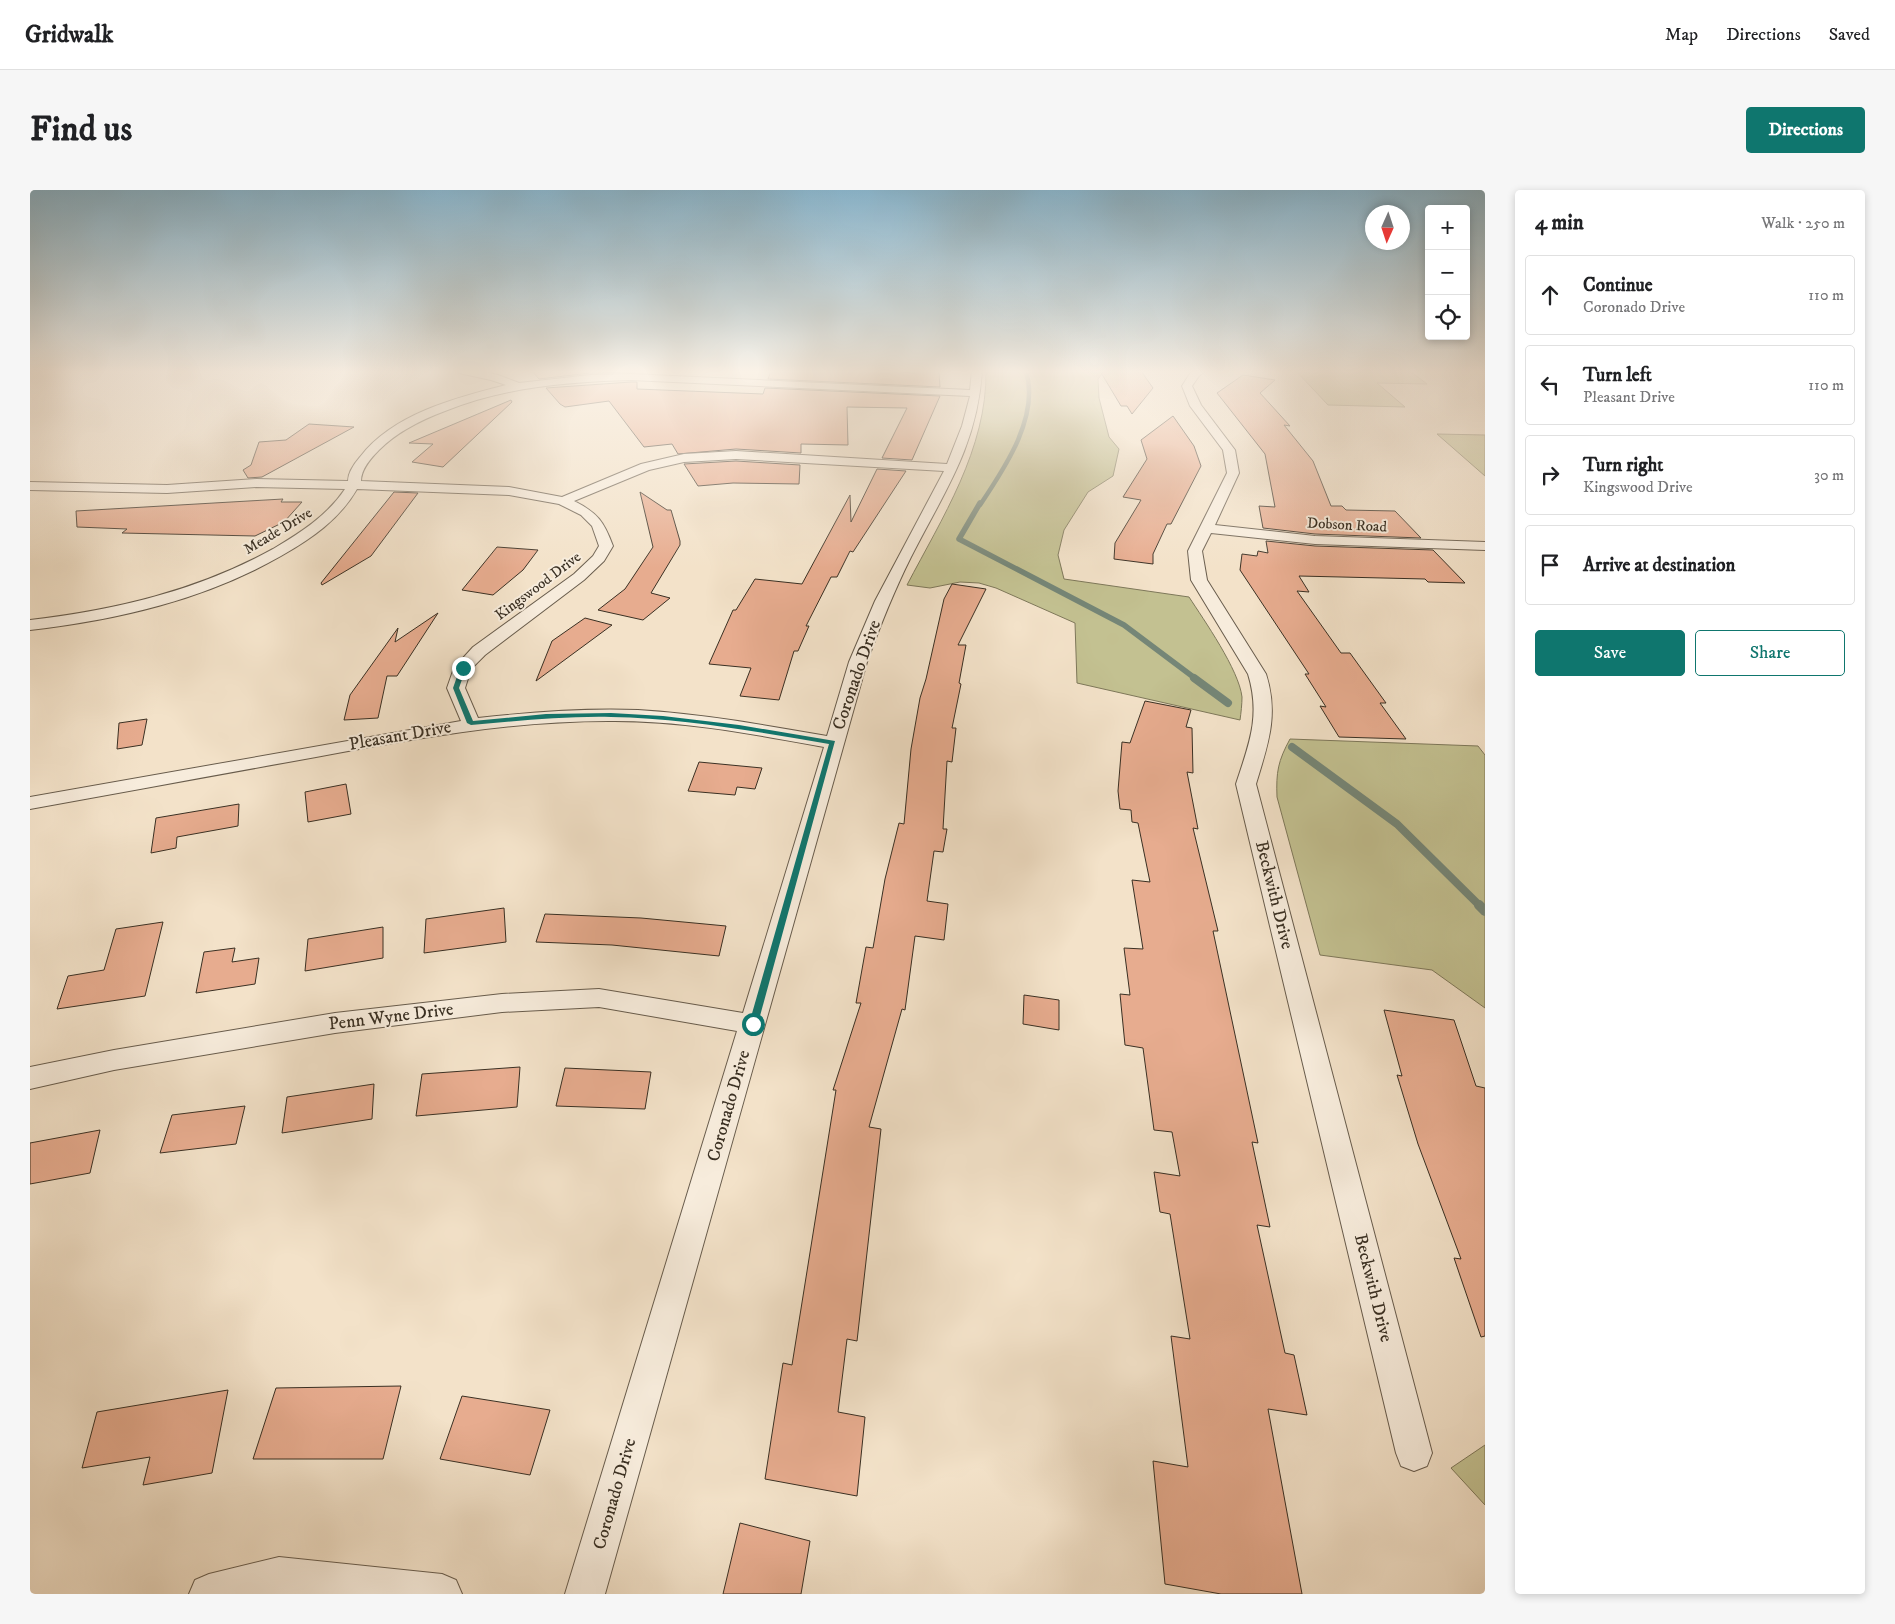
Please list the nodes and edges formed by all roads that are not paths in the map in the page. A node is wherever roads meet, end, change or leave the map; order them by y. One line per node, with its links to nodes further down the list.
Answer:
1 (389, 437): 5 (street, Meade Drive)
2 (965, 437): 4 (street, Coronado Drive)
3 (1219, 437): 8 (street, Beckwith Drive)
4 (950, 468): 7 (street); 12 (street, Coronado Drive)
5 (354, 485): 6 (street, Kingswood Drive); 7 (street, Kingswood Drive); 10 (street, Meade Drive)
6 (30, 486)
7 (563, 501): 11 (street, Kingswood Drive)
8 (1207, 528): 9 (street, Dobson Road); 16 (street, Beckwith Drive)
9 (1485, 546)
10 (30, 625)
11 (471, 723): 12 (street, Pleasant Drive); 13 (street, Pleasant Drive)
12 (833, 743): 14 (street, Coronado Drive)
13 (30, 803)
14 (753, 1024): 15 (street, Penn Wyne Drive); 19 (street, Coronado Drive)
15 (30, 1078)
16 (1414, 1453)
17 (209, 1594): 18 (street)
18 (442, 1594)
19 (585, 1594)

